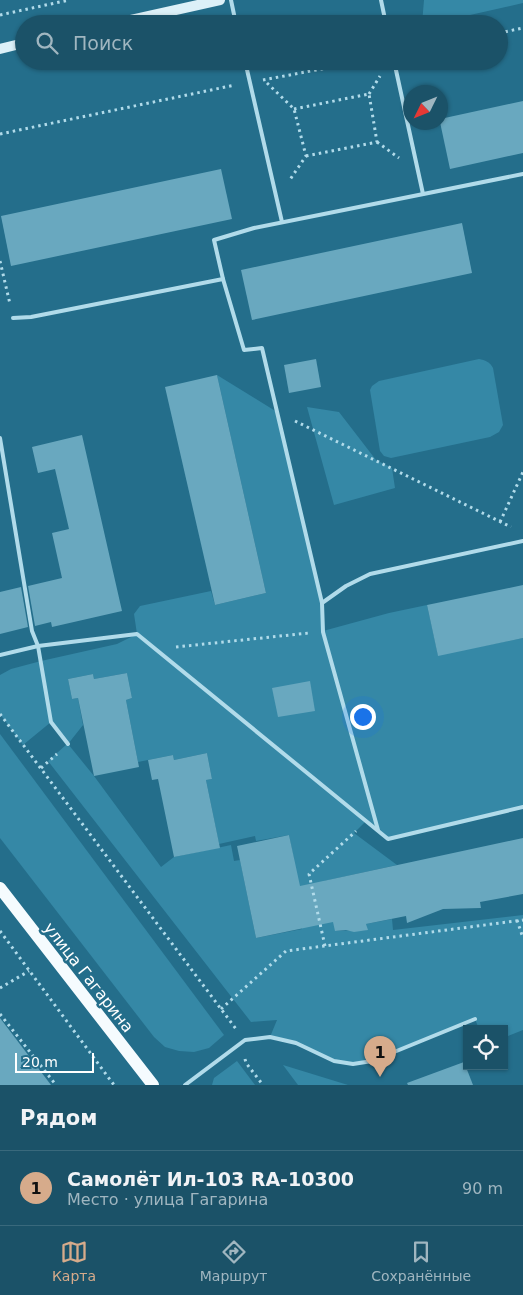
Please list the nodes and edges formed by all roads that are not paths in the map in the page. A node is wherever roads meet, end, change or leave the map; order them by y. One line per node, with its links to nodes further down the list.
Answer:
1 (220, 0): 4 (main road)
2 (231, 0): 5 (lane)
3 (380, 0): 6 (lane)
4 (153, 15)
5 (234, 15)
6 (384, 15)
7 (15, 46): 8 (main road)
8 (0, 49)
9 (247, 70): 13 (lane)
10 (396, 70): 12 (lane)
11 (523, 174): 12 (lane)
12 (423, 194): 13 (lane)
13 (282, 222): 14 (lane)
14 (223, 279): 15 (lane); 18 (lane)
15 (13, 318)
16 (0, 438): 19 (lane)
17 (523, 541): 18 (lane)
18 (322, 603): 23 (lane)
19 (38, 646): 20 (lane); 21 (lane); 23 (lane)
20 (0, 655)
21 (68, 744)
22 (523, 807): 23 (lane)
23 (378, 830)
24 (0, 888): 26 (main road, улица Гагарина)
25 (475, 1019): 27 (lane)
26 (153, 1085)
27 (185, 1085)

